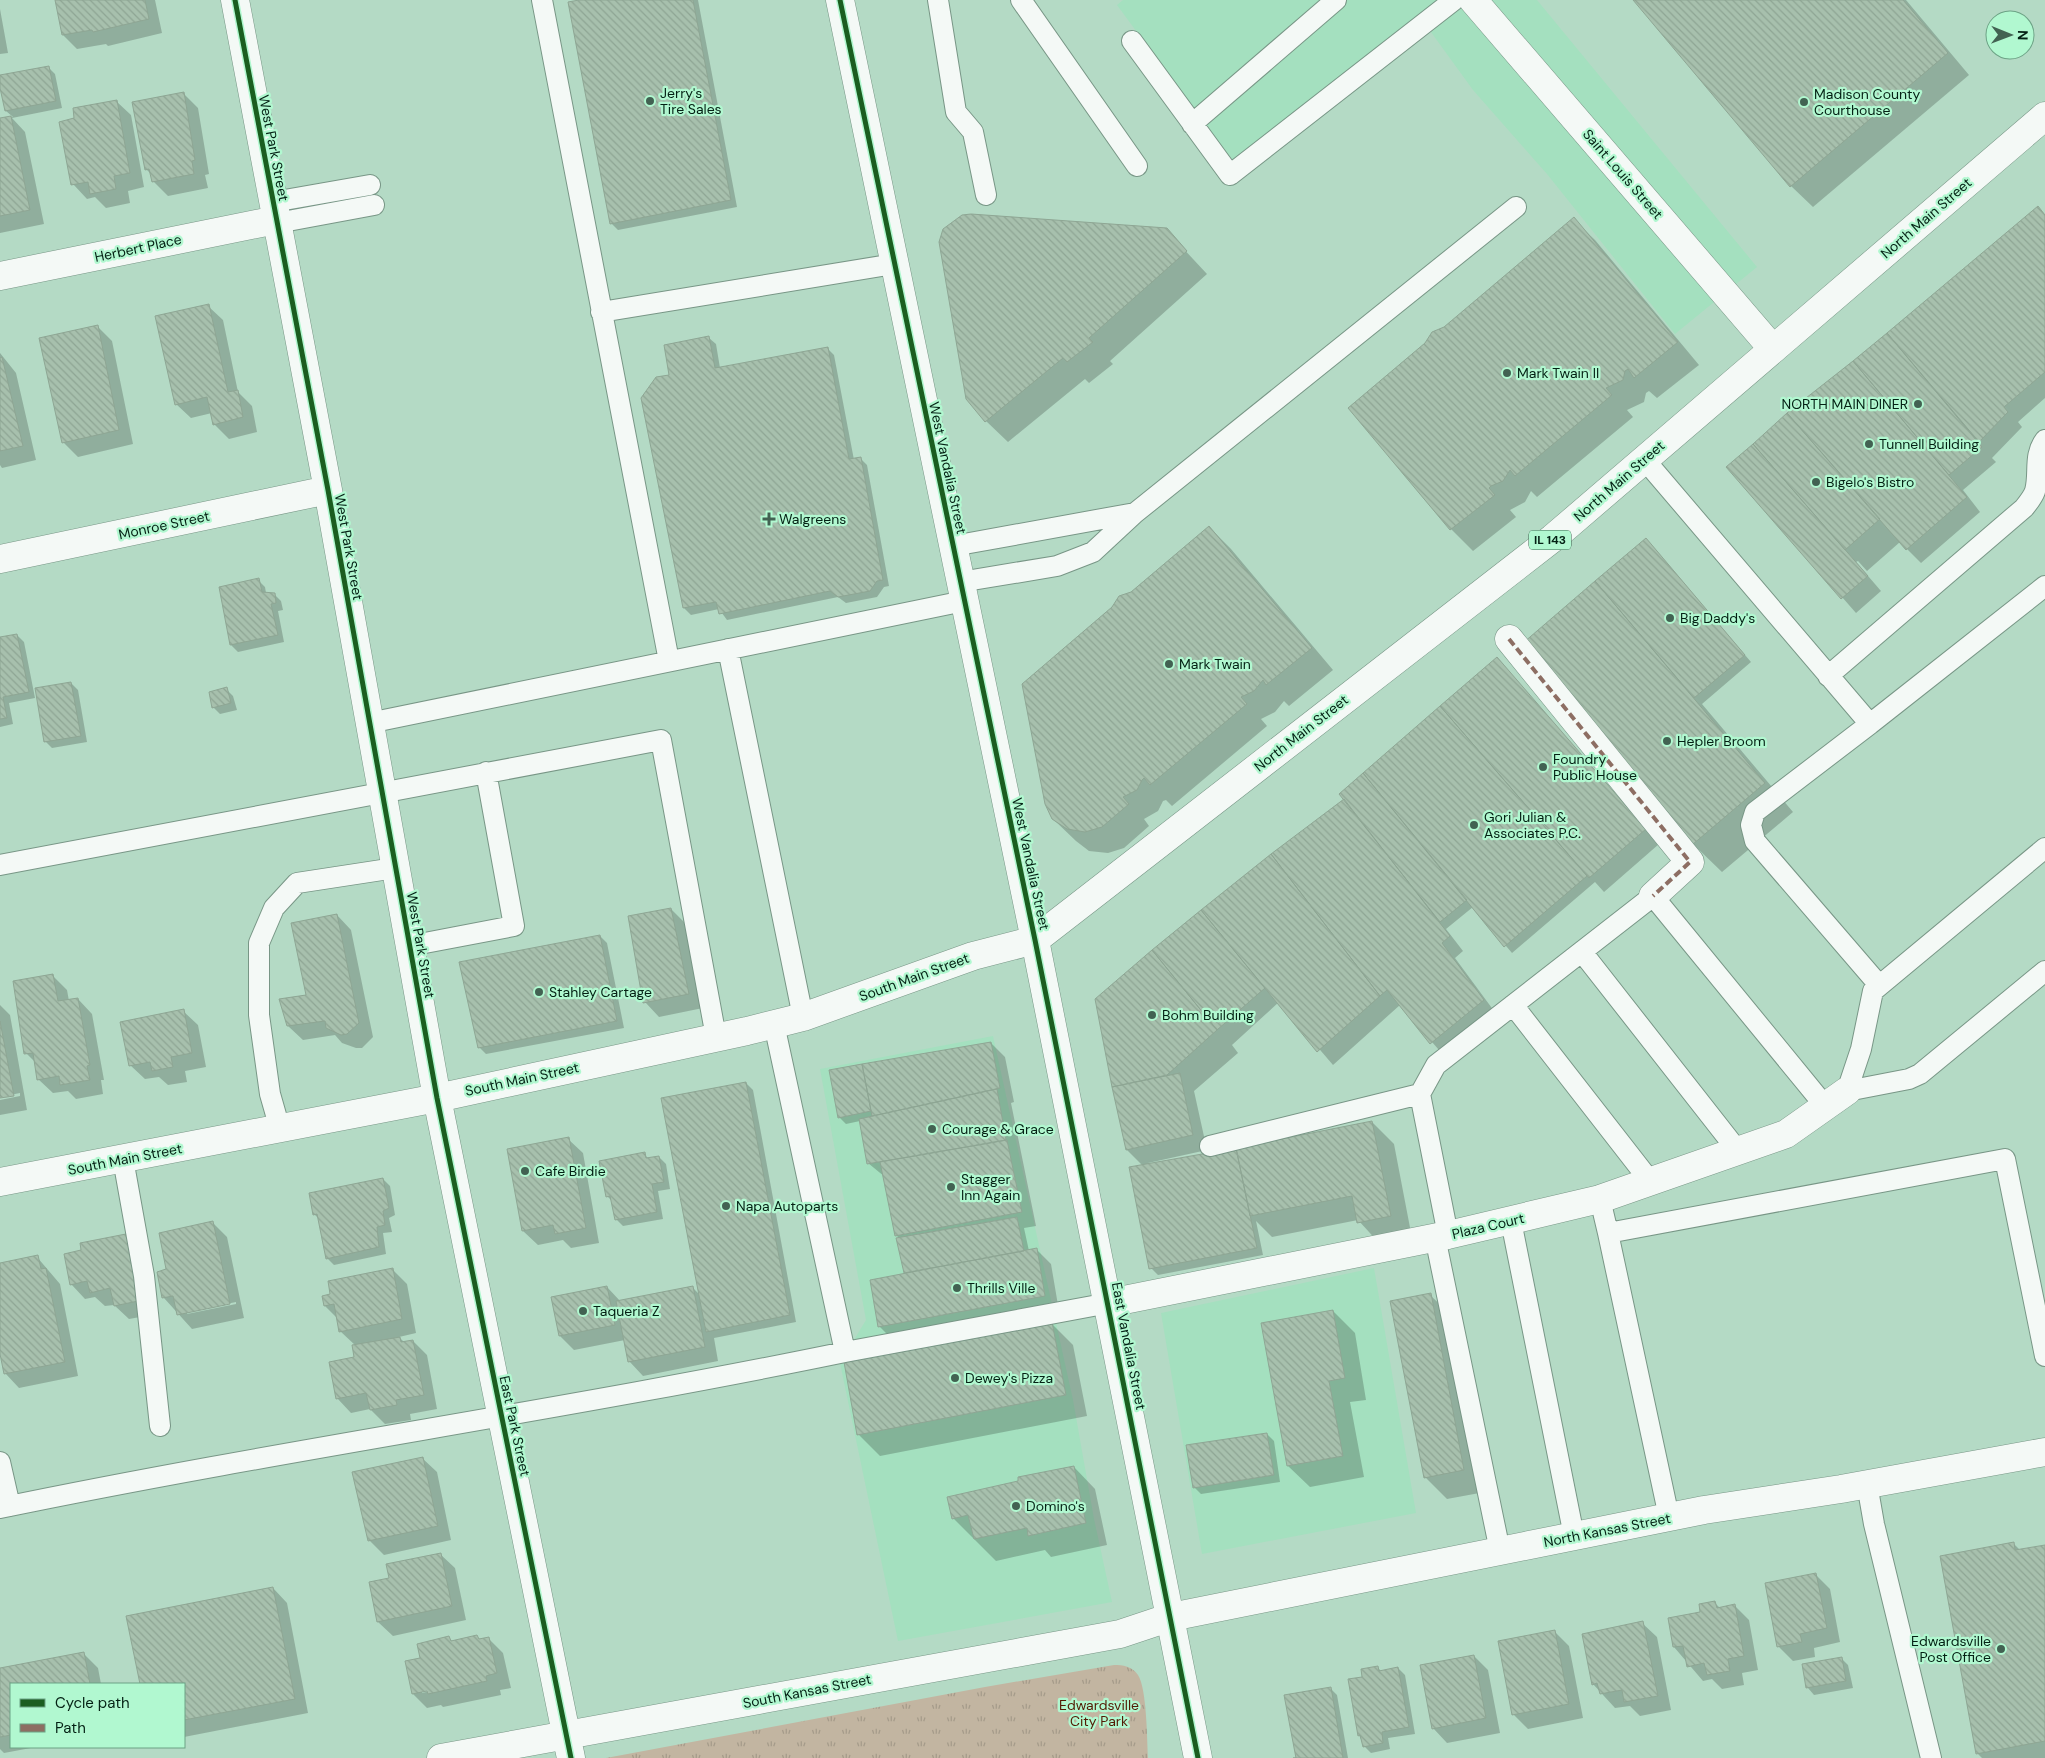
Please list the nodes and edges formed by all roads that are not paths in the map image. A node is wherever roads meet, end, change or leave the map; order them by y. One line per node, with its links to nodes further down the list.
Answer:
1 (235, 0): 16 (street, West Park Street)
2 (542, 0): 19 (lane)
3 (840, 0): 17 (street, West Vandalia Street)
4 (938, 0): 13 (lane)
5 (1021, 0): 11 (lane)
6 (1336, 0): 10 (lane)
7 (1470, 0): 10 (lane); 20 (street, Saint Louis Street)
8 (1132, 41): 10 (lane)
9 (2045, 116): 20 (street, North Main Street / IL 143)
10 (1192, 124)
11 (1137, 166)
12 (370, 185): 16 (lane)
13 (986, 196)
14 (374, 205): 16 (lane)
15 (1516, 207): 24 (lane)
16 (275, 215): 18 (street, Herbert Place); 23 (street, West Park Street)
17 (894, 264): 19 (lane); 25 (street, West Vandalia Street)
18 (0, 276)
19 (601, 312): 31 (lane)
20 (1773, 349): 22 (street, North Main Street / IL 143)
21 (2045, 440): 32 (lane)
22 (1644, 460): 32 (lane); 41 (street, North Main Street / IL 143)
23 (328, 490): 26 (street, Monroe Street); 33 (street, West Park Street)
24 (1134, 513): 25 (lane); 28 (lane)
25 (953, 546): 28 (street, West Vandalia Street)
26 (0, 559)
27 (2045, 586): 34 (lane)
28 (962, 592): 30 (lane); 41 (street, West Vandalia Street)
29 (1509, 639): 40 (street)
30 (728, 649): 31 (lane); 47 (lane)
31 (669, 661): 33 (lane)
32 (1828, 676): 34 (lane)
33 (369, 724): 36 (street, West Park Street)
34 (1870, 724): 45 (lane)
35 (486, 772): 36 (lane); 42 (lane); 49 (lane)
36 (382, 792): 38 (lane); 39 (street, West Park Street)
37 (2045, 848): 45 (lane)
38 (0, 865)
39 (395, 868): 42 (street, West Park Street); 54 (lane)
40 (1654, 896): 43 (lane); 53 (lane)
41 (1035, 940): 47 (street, South Main Street); 64 (street, East Vandalia Street)
42 (409, 946): 52 (street, West Park Street)
43 (1582, 952): 46 (lane); 56 (lane)
44 (2045, 971): 50 (lane)
45 (1878, 985): 50 (lane)
46 (1513, 1005): 51 (lane); 58 (lane)
47 (803, 1017): 48 (street, South Main Street)
48 (774, 1024): 49 (street, South Main Street); 65 (lane)
49 (716, 1037): 52 (street, South Main Street)
50 (1847, 1091): 53 (street, Plaza Court)
51 (1420, 1094): 55 (lane); 63 (lane)
52 (437, 1098): 54 (street, South Main Street); 67 (street, East Park Street)
53 (1825, 1106): 56 (street, Plaza Court)
54 (280, 1129): 57 (street, South Main Street)
55 (1210, 1146)
56 (1738, 1151): 58 (street, Plaza Court)
57 (123, 1159): 59 (street, South Main Street); 68 (lane)
58 (1650, 1181): 60 (street, Plaza Court)
59 (0, 1182)
60 (1600, 1199): 61 (street, Plaza Court); 62 (lane)
61 (1511, 1221): 63 (street, Plaza Court); 74 (lane)
62 (1608, 1233): 66 (lane); 73 (lane)
63 (1442, 1236): 64 (street, Plaza Court); 75 (lane)
64 (1109, 1304): 65 (lane); 76 (street, East Vandalia Street)
65 (844, 1352): 67 (lane)
66 (2045, 1356)
67 (501, 1417): 72 (lane); 77 (street, East Park Street)
68 (160, 1426)
69 (2045, 1452): 71 (street, North Kansas Street)
70 (0, 1462): 72 (lane)
71 (1867, 1484): 73 (street, North Kansas Street); 80 (lane)
72 (5, 1507)
73 (1669, 1517): 74 (street, North Kansas Street)
74 (1574, 1536): 75 (street, North Kansas Street)
75 (1500, 1551): 76 (street, North Kansas Street)
76 (1171, 1617): 77 (street, South Kansas Street); 79 (street, East Vandalia Street)
77 (569, 1746): 78 (street, South Kansas Street)
78 (441, 1758)
79 (1198, 1758)
80 (1931, 1758)

